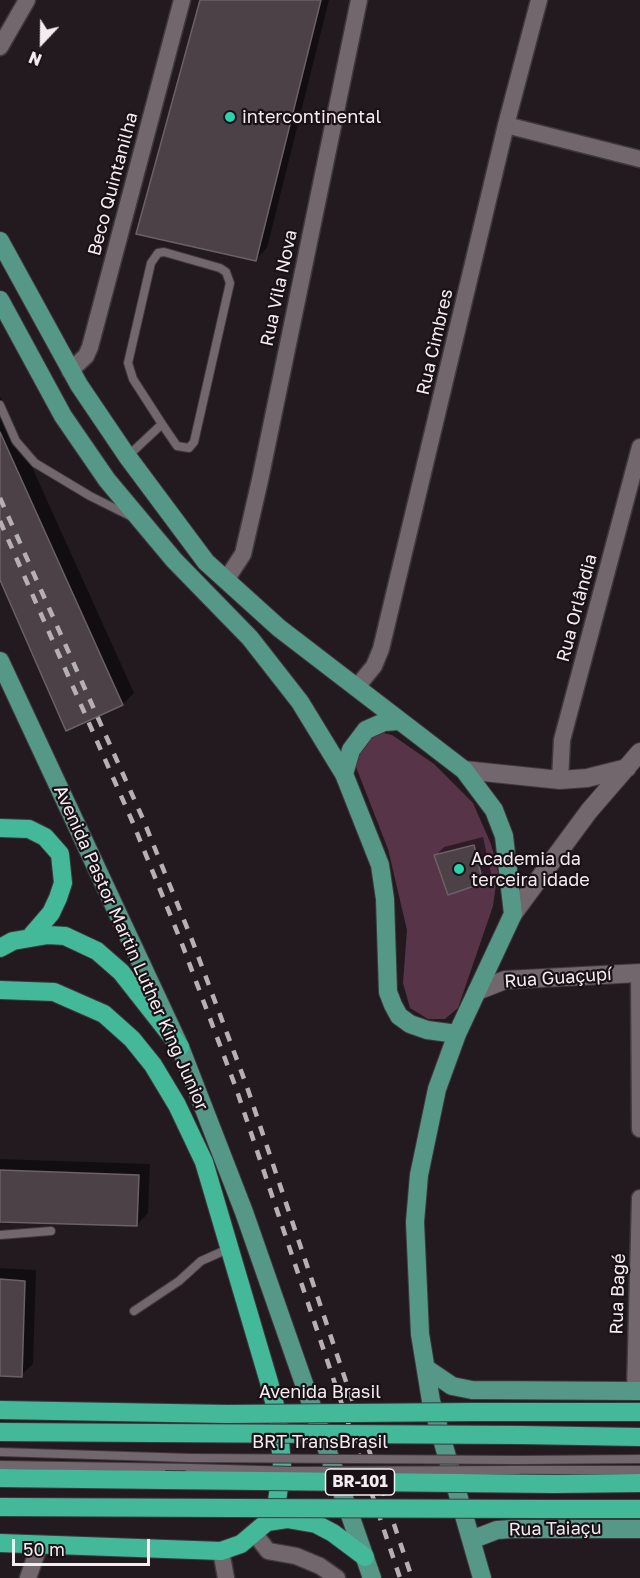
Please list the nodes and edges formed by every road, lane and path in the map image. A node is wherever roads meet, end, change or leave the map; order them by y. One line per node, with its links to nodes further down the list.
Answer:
1 (27, 0): 5 (street)
2 (182, 0): 10 (street, Beco Quintanilha)
3 (359, 0): 16 (street, Rua Vila Nova)
4 (539, 0): 6 (street, Rua Cimbres)
5 (0, 47)
6 (506, 125): 7 (street); 18 (street, Rua Cimbres)
7 (640, 159)
8 (0, 240): 10 (main road)
9 (0, 300): 15 (main road)
10 (70, 371): 14 (main road)
11 (0, 405): 15 (lane)
12 (162, 424): 12 (lane); 14 (lane)
13 (640, 447): 24 (street, Rua Orlândia)
14 (127, 456): 16 (main road)
15 (140, 521): 23 (main road)
16 (226, 580): 18 (main road)
17 (0, 661): 33 (main road, Avenida Pastor Martin Luther King Junior)
18 (356, 687): 19 (main road)
19 (399, 721): 22 (main road); 23 (main road)
20 (640, 752): 21 (main road)
21 (631, 767): 24 (main road); 26 (main road)
22 (464, 770): 24 (main road); 26 (main road)
23 (344, 774): 32 (main road)
24 (560, 780)
25 (0, 828): 27 (highway)
26 (513, 914): 31 (main road)
27 (32, 935): 28 (highway); 33 (highway)
28 (0, 948)
29 (639, 973): 31 (main road, Rua Guaçupí); 34 (street)
30 (0, 990): 38 (highway)
31 (477, 992): 32 (main road)
32 (457, 1034): 40 (main road)
33 (180, 1047): 60 (main road, Avenida Pastor Martin Luther King Junior)
34 (640, 1129)
35 (640, 1198): 41 (street, Rua Bagé)
36 (51, 1231): 37 (lane)
37 (0, 1235)
38 (228, 1249): 39 (lane); 54 (highway)
39 (134, 1311)
40 (427, 1370): 41 (main road); 56 (main road)
41 (637, 1391)
42 (0, 1410): 43 (highway, Avenida Brasil, bridge)
43 (640, 1412)
44 (0, 1432): 45 (highway, bridge)
45 (640, 1437)
46 (0, 1452): 47 (lane, BRT TransBrasil, bridge)
47 (640, 1459)
48 (0, 1465): 49 (lane, BRT TransBrasil, bridge)
49 (640, 1470)
50 (0, 1478): 51 (highway, BR-101, bridge)
51 (640, 1484)
52 (0, 1507): 53 (highway, bridge)
53 (640, 1509)
54 (261, 1528): 59 (highway); 60 (highway); 63 (street)
55 (640, 1529): 56 (main road, Rua Taiaçu)
56 (471, 1540): 65 (main road)
57 (0, 1544): 58 (highway)
58 (40, 1544): 59 (highway); 61 (street)
59 (221, 1551): 62 (street)
60 (365, 1557): 64 (main road, Avenida Pastor Martin Luther King Junior)
61 (28, 1578)
62 (226, 1578)
63 (337, 1578)
64 (372, 1578)
65 (482, 1578)

